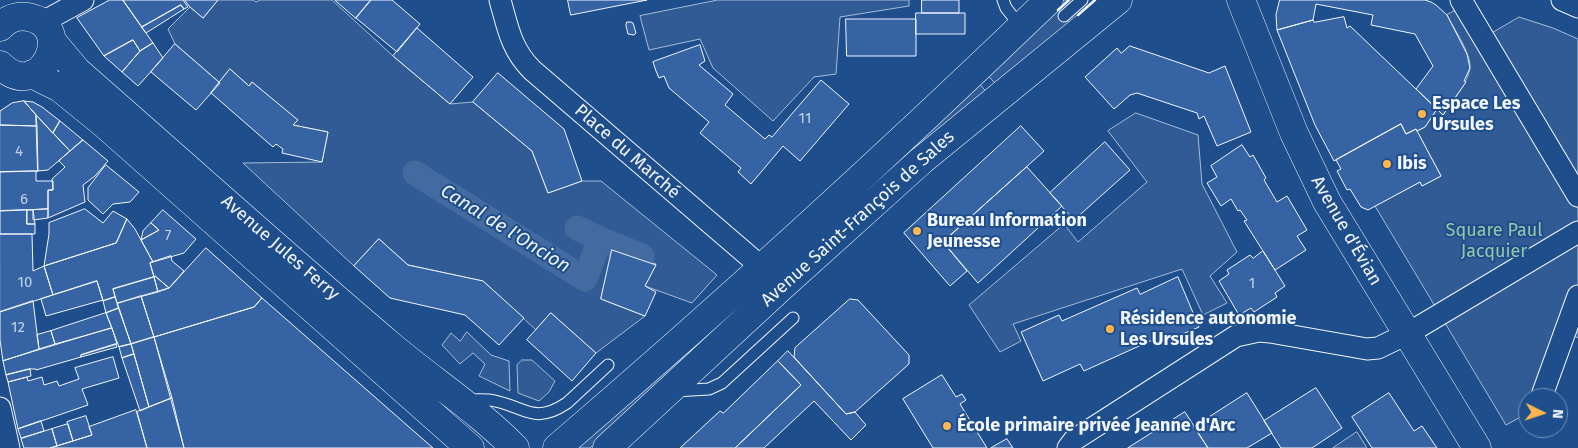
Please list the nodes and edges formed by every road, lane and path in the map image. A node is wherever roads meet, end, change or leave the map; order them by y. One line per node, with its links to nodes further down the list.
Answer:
1 (83, 0): 11 (street)
2 (500, 0): 17 (street, Place du Marché)
3 (1003, 0): 12 (lane)
4 (1082, 0): 10 (lane)
5 (1118, 0): 18 (street, Avenue Saint-François de Sales)
6 (1241, 0): 21 (street, Avenue d'Évian)
7 (1461, 0): 14 (street)
8 (1562, 0): 9 (street)
9 (1578, 7)
10 (1056, 8): 12 (street, Avenue Saint-François de Sales)
11 (20, 22): 13 (street); 16 (street, Avenue Jules Ferry)
12 (1021, 27): 17 (street, Avenue Saint-François de Sales)
13 (13, 76): 16 (street, Avenue Jules Ferry)
14 (1578, 196)
15 (1578, 232): 21 (street)
16 (261, 247): 25 (street, Avenue Jules Ferry); 29 (street, Avenue Jules Ferry)
17 (761, 269): 18 (street, Place du Marché); 31 (street, Avenue Saint-François de Sales)
18 (780, 288): 24 (street, Avenue Saint-François de Sales)
19 (1578, 296): 23 (street)
20 (793, 318): 24 (lane)
21 (1407, 334): 27 (street); 33 (street, Avenue d'Évian)
22 (608, 365): 25 (lane)
23 (1545, 388)
24 (668, 392): 32 (street, Avenue Saint-François de Sales)
25 (457, 400): 30 (street, Avenue Jules Ferry)
26 (0, 408): 28 (street)
27 (1069, 446)
28 (9, 448)
29 (470, 448)
30 (515, 448)
31 (557, 448)
32 (607, 448)
33 (1477, 448)

